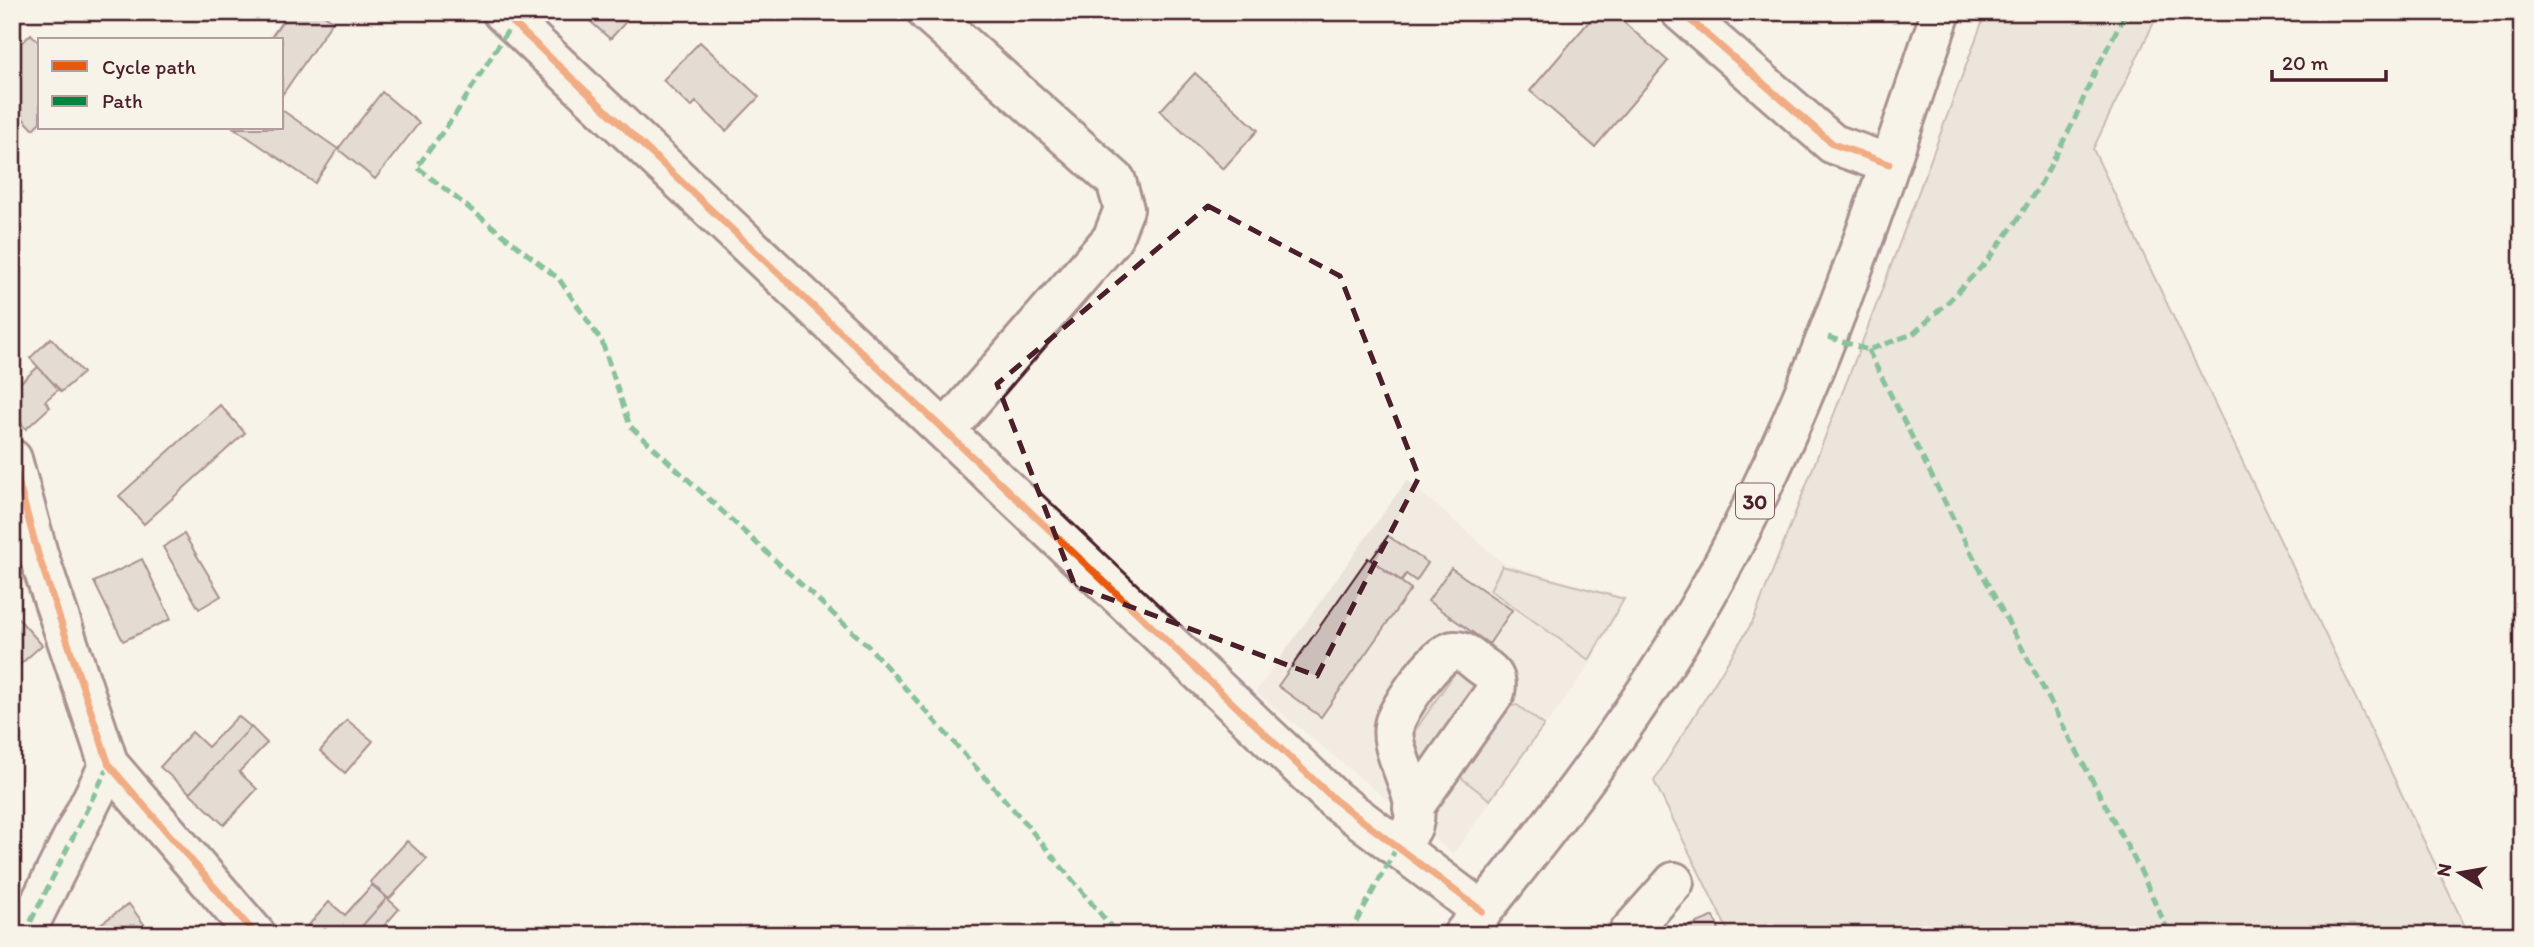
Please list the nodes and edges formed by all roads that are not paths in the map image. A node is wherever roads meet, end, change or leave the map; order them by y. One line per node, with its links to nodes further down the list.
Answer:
1 (502, 12): 6 (street)
2 (927, 12): 6 (street)
3 (1681, 12): 5 (street)
4 (1941, 12): 5 (street, 30)
5 (1889, 164): 12 (street, 30)
6 (945, 431): 10 (street)
7 (12, 459): 8 (street)
8 (109, 765): 13 (street); 14 (street)
9 (1413, 808): 10 (street)
10 (1397, 847): 12 (street)
11 (1674, 882): 15 (street)
12 (1473, 923)
13 (24, 935)
14 (256, 935)
15 (1628, 935)

